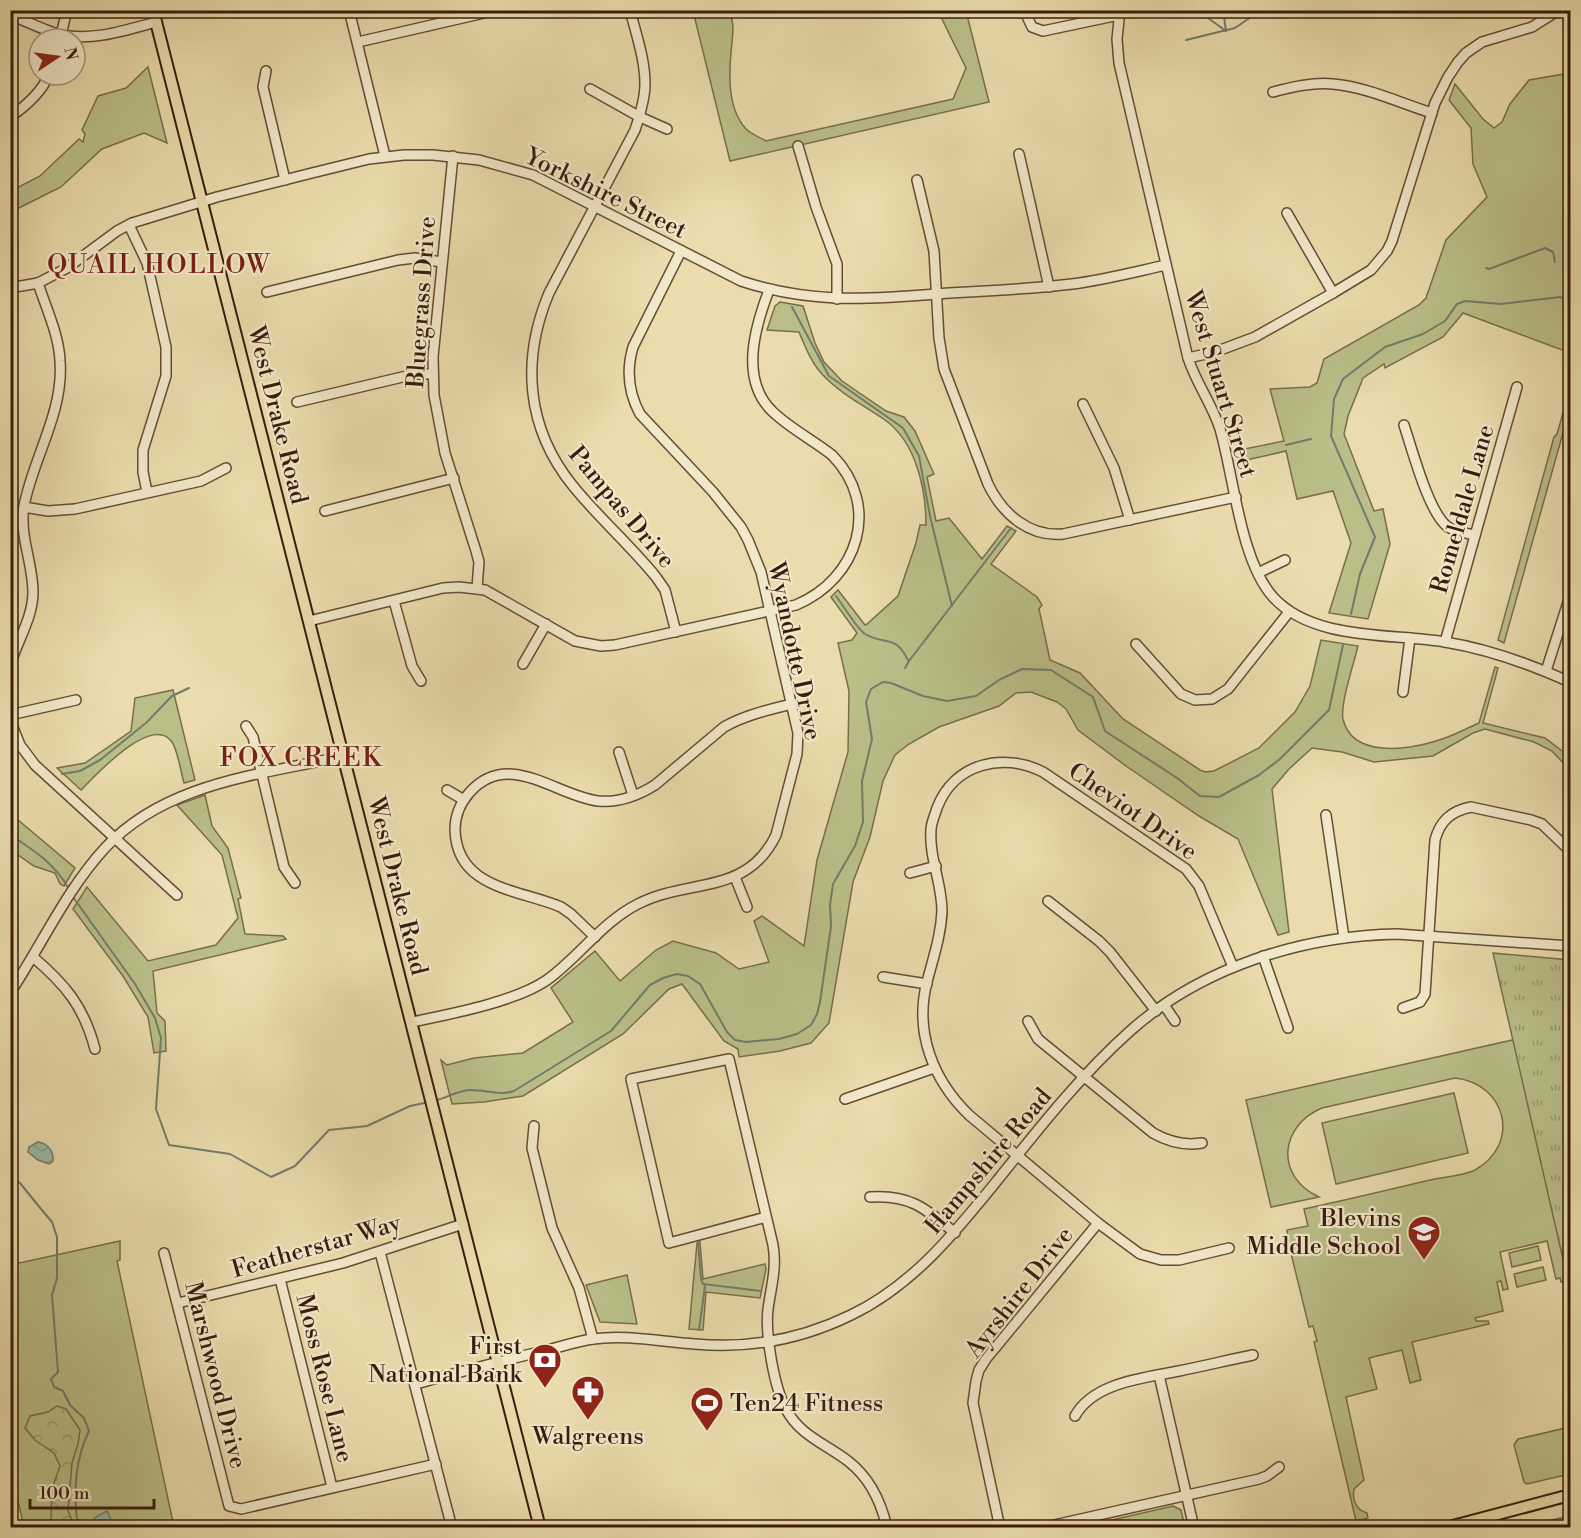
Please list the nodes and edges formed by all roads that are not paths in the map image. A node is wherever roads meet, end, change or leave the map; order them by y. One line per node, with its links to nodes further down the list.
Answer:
1 (67, 10): 14 (street)
2 (153, 10): 12 (main road, West Drake Road)
3 (349, 10): 16 (street)
4 (497, 10): 16 (street)
5 (630, 10): 23 (street, Pampas Drive)
6 (1024, 10): 9 (street)
7 (1559, 10): 21 (street)
8 (1566, 10): 10 (street)
9 (1119, 13): 37 (street, West Stuart Street)
10 (1570, 14)
11 (10, 15): 13 (street)
12 (156, 22): 15 (street); 31 (main road, West Drake Road)
13 (37, 27)
14 (63, 27)
15 (87, 37)
16 (358, 42): 27 (street)
17 (266, 71): 29 (street)
18 (42, 87): 22 (street)
19 (590, 89): 23 (street)
20 (1273, 92): 21 (street)
21 (1432, 113): 43 (street)
22 (10, 117)
23 (639, 117): 24 (street); 32 (street, Pampas Drive)
24 (667, 129)
25 (798, 146): 45 (street)
26 (1019, 154): 39 (street)
27 (385, 156): 28 (street, Yorkshire Street); 29 (street, Yorkshire Street)
28 (453, 156): 32 (street, Yorkshire Street); 36 (street, Bluegrass Drive)
29 (285, 180): 31 (street, Yorkshire Street)
30 (918, 180): 44 (street)
31 (202, 202): 34 (street, Yorkshire Street); 67 (main road, West Drake Road)
32 (594, 207): 35 (street, Yorkshire Street); 69 (street, Pampas Drive)
33 (1287, 213): 43 (street)
34 (129, 225): 38 (street, Yorkshire Street); 54 (street)
35 (681, 251): 41 (street, Yorkshire Street); 65 (street, Wyandotte Drive)
36 (442, 262): 42 (street); 47 (street, Bluegrass Drive)
37 (1166, 265): 39 (street, Yorkshire Street); 46 (street, West Stuart Street)
38 (38, 283): 40 (street, Yorkshire Street); 56 (street)
39 (1048, 286): 44 (street, Yorkshire Street)
40 (10, 288)
41 (769, 290): 45 (street, Yorkshire Street); 65 (street)
42 (267, 292)
43 (1333, 293): 46 (street)
44 (937, 294): 45 (street, Yorkshire Street); 58 (street)
45 (837, 299)
46 (1188, 358): 55 (street, West Stuart Street)
47 (433, 374): 49 (street); 53 (street, Bluegrass Drive)
48 (1517, 387): 59 (street, Romeldale Lane)
49 (297, 402)
50 (1083, 404): 58 (street)
51 (1404, 425): 59 (street)
52 (226, 468): 54 (street)
53 (454, 478): 57 (street); 62 (street, Bluegrass Drive)
54 (147, 492): 56 (street)
55 (1236, 498): 58 (street); 61 (street, West Stuart Street)
56 (24, 507): 74 (street)
57 (325, 511)
58 (1130, 520)
59 (1475, 535): 71 (street, Romeldale Lane)
60 (1285, 560): 61 (street)
61 (1258, 573): 66 (street, West Stuart Street)
62 (477, 588): 64 (street); 68 (street)
63 (1570, 596): 75 (street)
64 (394, 601): 67 (street); 76 (street)
65 (771, 610): 69 (street); 80 (street, Wyandotte Drive)
66 (1289, 612): 70 (street, West Stuart Street); 72 (street)
67 (309, 621): 85 (main road, West Drake Road)
68 (546, 624): 69 (street); 73 (street)
69 (676, 632)
70 (1410, 638): 71 (street, West Stuart Street); 78 (street)
71 (1445, 642): 75 (street, West Stuart Street)
72 (1136, 644)
73 (523, 664)
74 (10, 666)
75 (1546, 671): 77 (street, West Stuart Street)
76 (421, 681)
77 (1570, 682)
78 (1403, 692)
79 (76, 700): 81 (street)
80 (792, 704): 88 (street); 95 (street, Wyandotte Drive)
81 (10, 715)
82 (10, 720): 91 (street)
83 (246, 726): 86 (street)
84 (619, 752): 88 (street)
85 (344, 756): 86 (street); 115 (main road, West Drake Road)
86 (262, 774): 91 (street); 96 (street)
87 (447, 790): 89 (street)
88 (633, 795): 89 (street)
89 (464, 800): 100 (street)
90 (1326, 815): 102 (street)
91 (116, 838): 97 (street); 105 (street)
92 (1570, 851): 101 (street)
93 (936, 866): 94 (street); 106 (street, Cheviot Drive); 108 (street)
94 (910, 873)
95 (735, 877): 99 (street); 100 (street, Wyandotte Drive)
96 (295, 883)
97 (177, 896)
98 (1048, 901): 112 (street)
99 (747, 907)
100 (594, 937): 115 (street, Wyandotte Drive)
101 (1429, 937): 102 (street, Hampshire Road); 103 (street, Hampshire Road); 111 (street)
102 (1344, 938): 104 (street, Hampshire Road)
103 (1570, 946)
104 (1263, 956): 106 (street, Hampshire Road); 116 (street)
105 (33, 957): 109 (street); 117 (street)
106 (1233, 967): 110 (street, Hampshire Road)
107 (883, 976): 108 (street)
108 (927, 984): 118 (street)
109 (10, 993)
110 (1164, 1005): 112 (street, Hampshire Road); 114 (street)
111 (1403, 1008)
112 (1156, 1011): 119 (street, Hampshire Road)
113 (1028, 1021): 119 (street)
114 (1175, 1021)
115 (412, 1022): 127 (main road, West Drake Road)
116 (1288, 1028)
117 (95, 1049)
118 (934, 1068): 120 (street); 123 (street)
119 (1084, 1077): 122 (street); 123 (street, Hampshire Road)
120 (845, 1099)
121 (534, 1126): 134 (street)
122 (1202, 1143)
123 (1017, 1155): 126 (street); 128 (street, Hampshire Road)
124 (870, 1197): 128 (street)
125 (766, 1217): 125 (street); 135 (street)
126 (1098, 1223): 129 (street); 149 (street, Ayrshire Drive)
127 (463, 1224): 130 (street, Featherstar Way); 137 (main road, West Drake Road)
128 (955, 1233): 135 (street, Hampshire Road)
129 (1229, 1248)
130 (380, 1252): 132 (street, Featherstar Way); 139 (street)
131 (164, 1253): 133 (street, Marshwood Drive)
132 (280, 1279): 133 (street, Featherstar Way); 143 (street, Moss Rose Lane)
133 (178, 1303): 143 (street, Marshwood Drive)
134 (593, 1339): 135 (street, Hampshire Road); 137 (street, Hampshire Road)
135 (770, 1342): 148 (street)
136 (1252, 1355): 138 (street)
137 (498, 1361): 139 (street, Hampshire Road); 147 (main road, West Drake Road)
138 (1159, 1375): 140 (street); 145 (street)
139 (416, 1383): 141 (street)
140 (1075, 1416)
141 (436, 1464): 143 (street); 146 (street)
142 (1280, 1467): 145 (street)
143 (332, 1487)
144 (1570, 1495): 152 (main road)
145 (1186, 1496): 150 (street); 151 (street)
146 (452, 1527)
147 (540, 1527)
148 (887, 1527)
149 (1000, 1527)
150 (1041, 1527)
151 (1194, 1527)
152 (1445, 1527)

